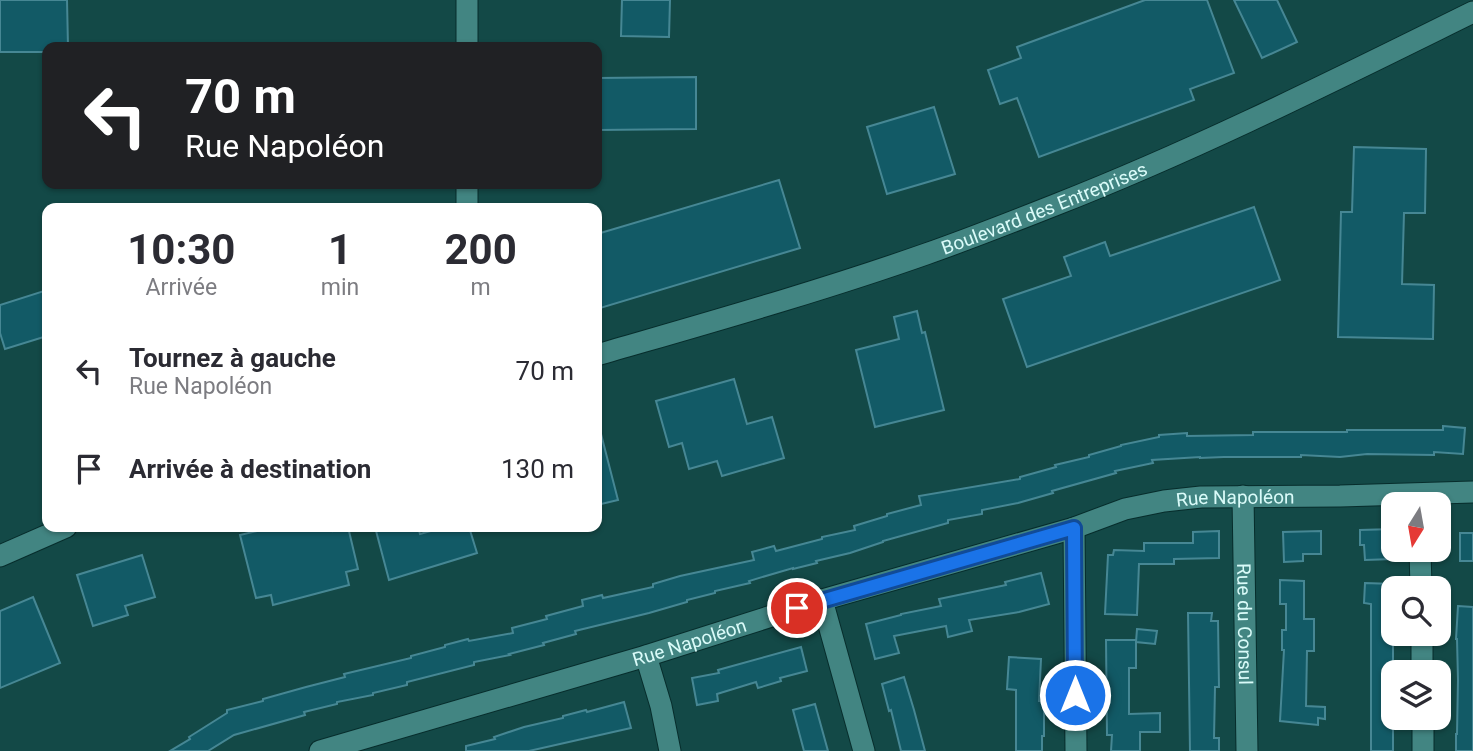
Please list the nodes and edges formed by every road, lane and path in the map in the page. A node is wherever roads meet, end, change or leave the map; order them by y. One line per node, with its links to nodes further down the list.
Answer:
1 (467, 0): 3 (street)
2 (1473, 12): 4 (street, Boulevard des Entreprises)
3 (467, 42)
4 (602, 354)
5 (1473, 492): 6 (street, Rue Napoléon)
6 (1451, 495)
7 (1243, 496): 8 (street, Rue Napoléon); 9 (street, Rue Napoléon); 19 (street, Rue du Consul)
8 (1381, 498)
9 (1074, 528): 12 (street, Rue Napoléon); 18 (street)
10 (54, 532): 11 (street)
11 (0, 555)
12 (822, 600): 13 (street, Rue Napoléon); 17 (street)
13 (646, 656): 15 (street, Rue Napoléon); 16 (street)
14 (1423, 730): 20 (street)
15 (320, 751)
16 (670, 751)
17 (864, 751)
18 (1076, 751)
19 (1247, 751)
20 (1423, 751)

